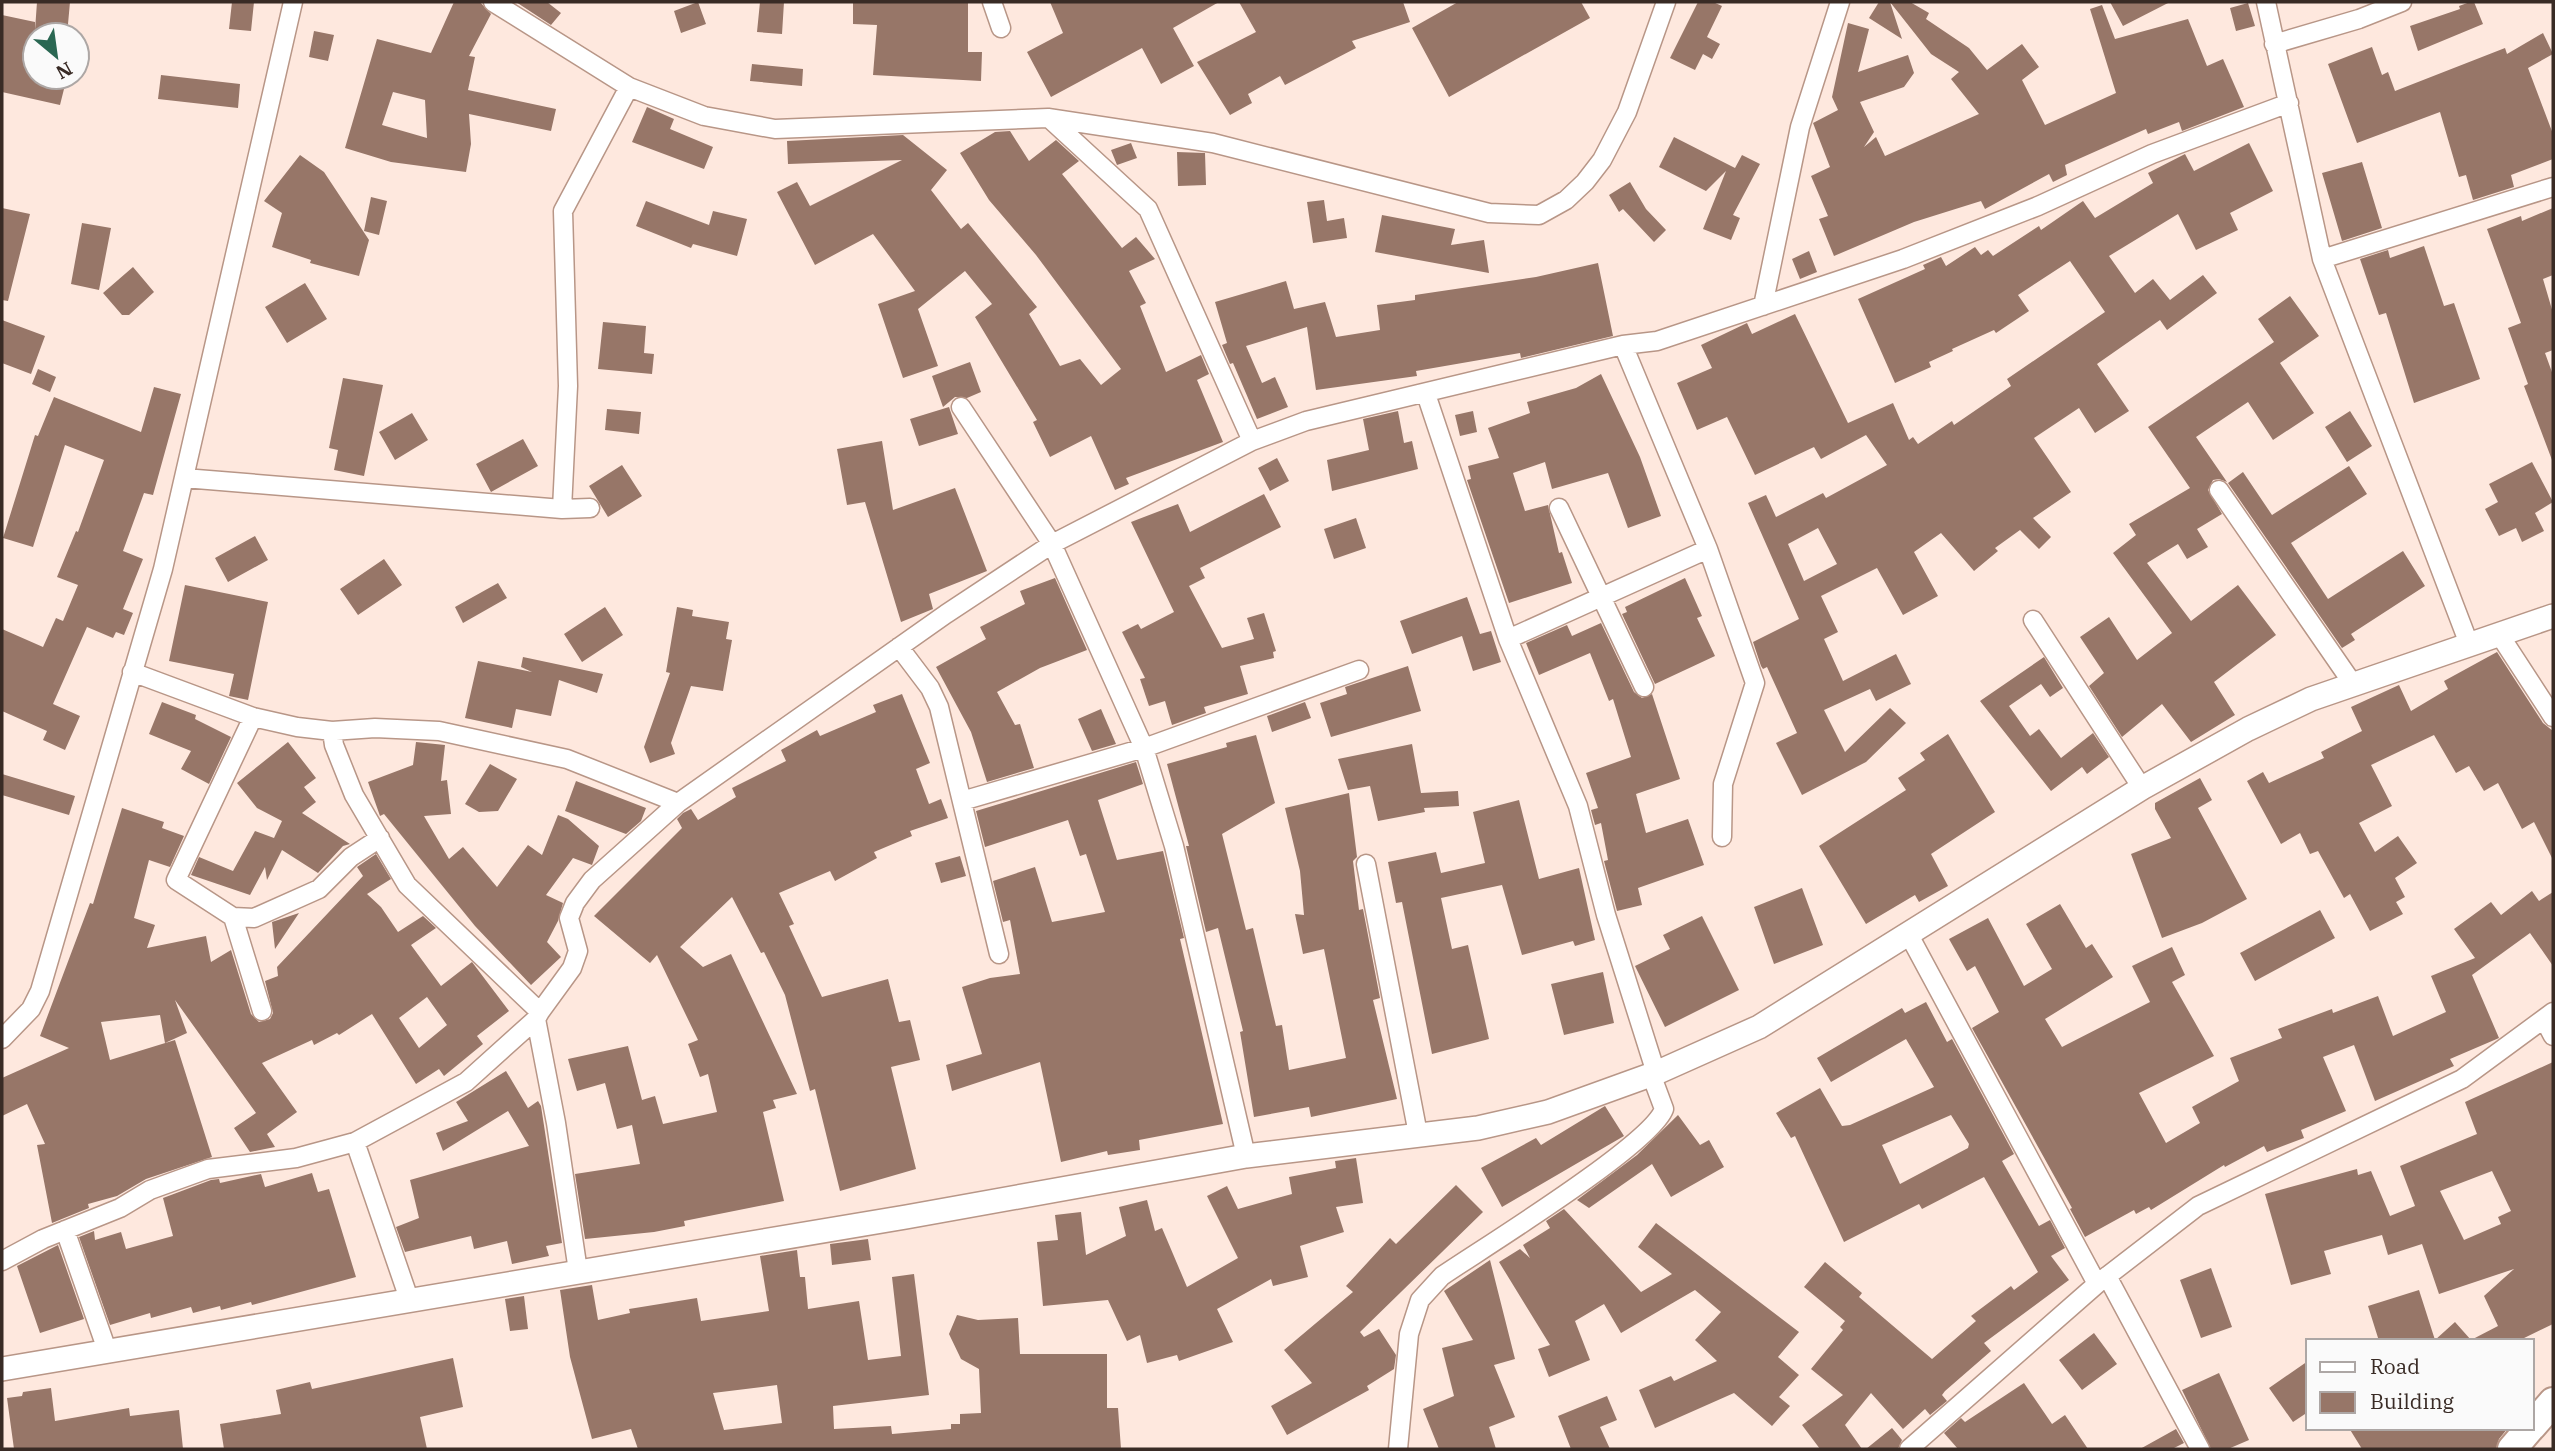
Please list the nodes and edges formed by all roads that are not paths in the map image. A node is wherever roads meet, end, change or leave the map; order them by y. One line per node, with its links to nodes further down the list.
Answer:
1 (293, 2): 20 (street)
2 (493, 2): 10 (street)
3 (992, 2): 8 (street)
4 (1666, 2): 12 (street)
5 (1840, 2): 15 (street)
6 (2266, 2): 9 (street)
7 (2402, 2): 9 (street)
8 (1001, 28)
9 (2274, 44): 11 (street)
10 (629, 88): 12 (street); 24 (street)
11 (2289, 103): 14 (street); 15 (street)
12 (1048, 118): 19 (street)
13 (2553, 187): 14 (street)
14 (2322, 259): 32 (street)
15 (1763, 306): 16 (street)
16 (1623, 345): 17 (street); 26 (street)
17 (1426, 394): 19 (street); 31 (street)
18 (961, 407): 25 (street)
19 (1252, 441): 25 (street)
20 (184, 478): 24 (street); 35 (street)
21 (2219, 490): 36 (street)
22 (590, 508): 24 (street)
23 (1559, 508): 27 (street)
24 (562, 509)
25 (1052, 544): 33 (street); 41 (street)
26 (1708, 549): 27 (street); 45 (street)
27 (1601, 596): 31 (street); 37 (street)
28 (2553, 616): 30 (street)
29 (2033, 620): 42 (street)
30 (2499, 634): 32 (street); 39 (street)
31 (1508, 639): 56 (street)
32 (2469, 644): 36 (street)
33 (899, 647): 43 (street); 44 (street)
34 (1359, 670): 41 (street)
35 (132, 672): 38 (street); 55 (street)
36 (2353, 684): 42 (street)
37 (1644, 687)
38 (253, 717): 40 (street); 48 (street)
39 (2553, 717)
40 (332, 731): 44 (street); 46 (street)
41 (1144, 748): 43 (street); 59 (street)
42 (2142, 788): 49 (street)
43 (962, 801): 50 (street)
44 (678, 803): 52 (street)
45 (1722, 837)
46 (380, 838): 48 (street); 52 (street)
47 (1366, 864): 57 (street)
48 (233, 917): 51 (street)
49 (1909, 935): 56 (street); 63 (street)
50 (999, 954)
51 (262, 1011)
52 (538, 1016): 58 (street); 62 (street)
53 (2549, 1016): 54 (street); 63 (street)
54 (2553, 1036)
55 (2, 1039)
56 (1653, 1074): 57 (street); 70 (street)
57 (1418, 1134): 59 (street)
58 (355, 1142): 60 (street); 64 (street)
59 (1246, 1156): 62 (street)
60 (65, 1230): 61 (street); 65 (street)
61 (2, 1261)
62 (578, 1271): 64 (street)
63 (2102, 1280): 71 (street); 72 (street)
64 (410, 1299): 65 (street)
65 (108, 1353): 66 (street)
66 (2, 1369)
67 (2553, 1402): 68 (main road)
68 (2534, 1424)
69 (2528, 1430): 73 (main road)
70 (1398, 1449)
71 (1909, 1449)
72 (2200, 1449)
73 (2512, 1449)

